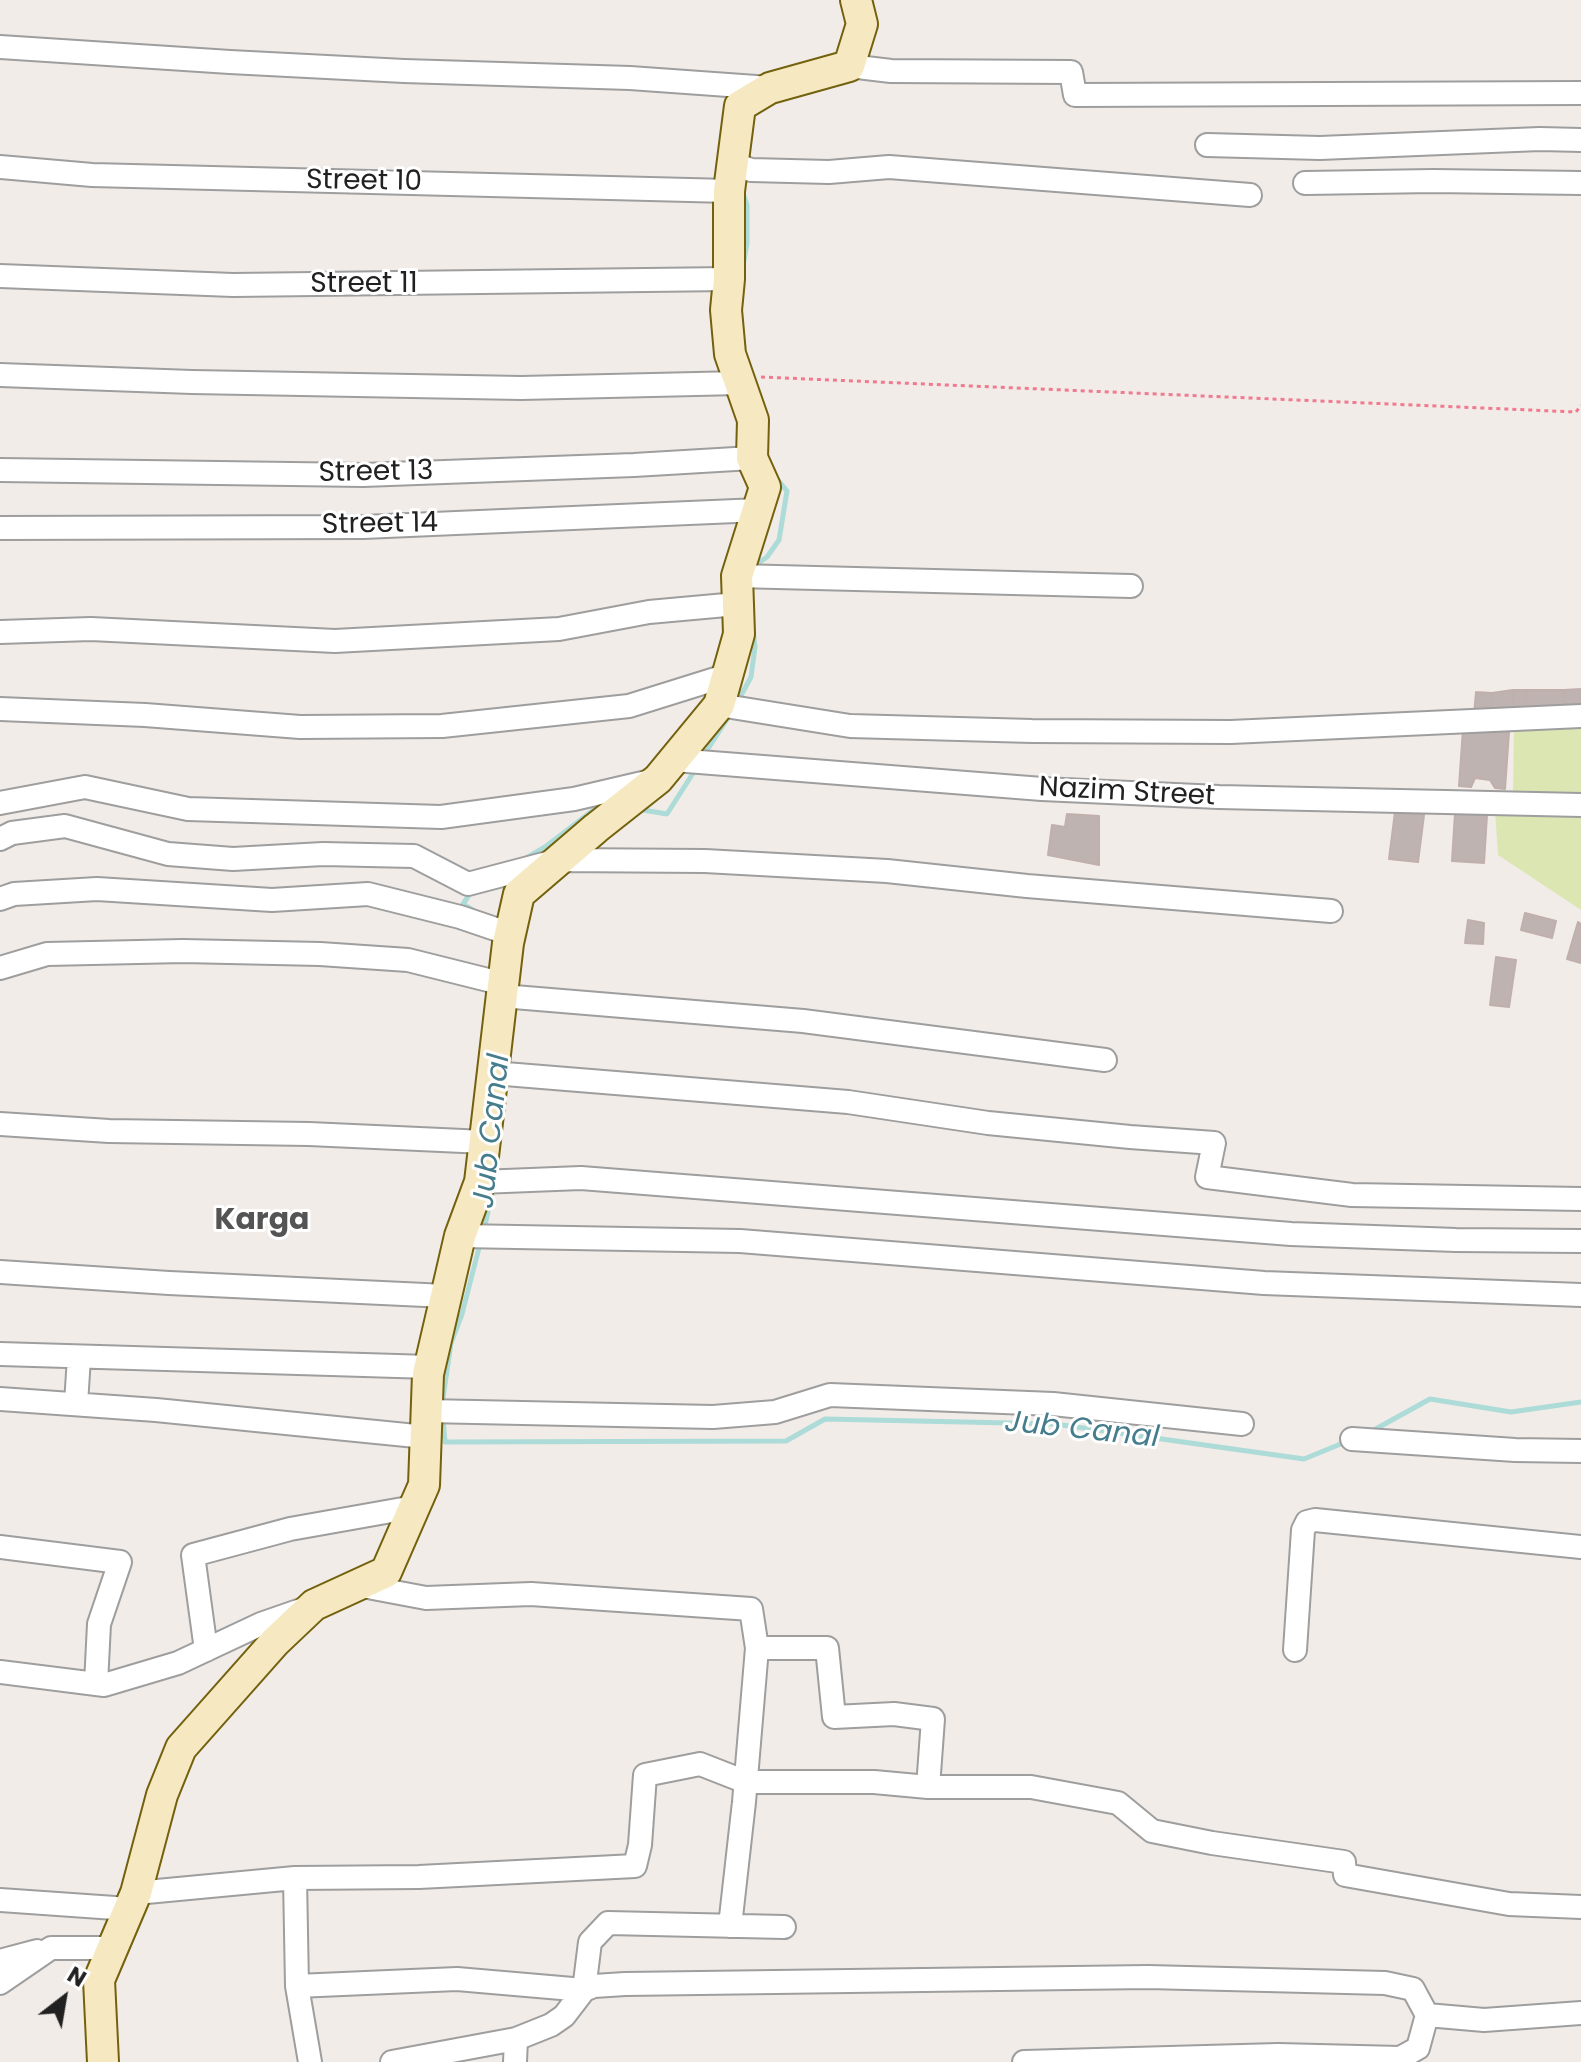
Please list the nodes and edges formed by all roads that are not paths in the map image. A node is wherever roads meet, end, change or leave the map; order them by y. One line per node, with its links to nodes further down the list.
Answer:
1 (856, 0): 3 (street)
2 (0, 47): 4 (street)
3 (849, 66): 4 (street); 5 (street)
4 (770, 88): 9 (street)
5 (1581, 93)
6 (1581, 140): 7 (street)
7 (1207, 145)
8 (0, 167): 9 (street, Street 10)
9 (730, 177): 12 (street, Street 10); 14 (street)
10 (1305, 183): 11 (street)
11 (1581, 183)
12 (1250, 195)
13 (0, 276): 14 (street, Street 11)
14 (729, 279): 16 (street)
15 (0, 375): 16 (street)
16 (739, 379): 17 (street)
17 (752, 458): 18 (street, Street 13); 19 (street)
18 (0, 470)
19 (759, 510): 20 (street, Street 14); 22 (street)
20 (0, 528)
21 (1131, 586): 22 (street)
22 (737, 590): 23 (street); 24 (street)
23 (0, 632)
24 (722, 691): 25 (street); 26 (street); 27 (street)
25 (0, 709)
26 (1581, 716)
27 (666, 770): 28 (street, Nazim Street); 29 (street, Nazim Street); 31 (street)
28 (0, 803)
29 (1581, 805)
30 (0, 839): 31 (street)
31 (559, 860): 33 (street); 34 (street)
32 (0, 899): 34 (street)
33 (1331, 911)
34 (510, 934): 36 (street)
35 (0, 968): 36 (street)
36 (503, 990): 37 (street); 38 (street)
37 (1105, 1060)
38 (493, 1073): 40 (street); 42 (street)
39 (0, 1124): 40 (street)
40 (485, 1142): 41 (street)
41 (480, 1182): 43 (street); 44 (street)
42 (1581, 1199)
43 (460, 1236): 46 (street); 47 (street)
44 (1581, 1241)
45 (0, 1272): 47 (street)
46 (1581, 1295)
47 (446, 1296): 50 (street)
48 (0, 1354): 49 (street)
49 (79, 1357): 50 (street); 52 (street)
50 (430, 1367): 53 (street)
51 (0, 1399): 52 (street)
52 (76, 1404): 53 (street)
53 (426, 1424): 54 (street); 57 (street)
54 (1242, 1424)
55 (1352, 1439): 56 (street)
56 (1581, 1451)
57 (414, 1507): 60 (street); 63 (street)
58 (0, 1547): 66 (street)
59 (1581, 1547): 64 (street)
60 (357, 1585): 61 (street); 62 (street)
61 (314, 1605): 63 (street); 71 (street)
62 (757, 1648): 67 (street); 68 (street)
63 (206, 1650): 66 (street)
64 (1295, 1650)
65 (0, 1672): 66 (street)
66 (96, 1684)
67 (746, 1782): 68 (street); 69 (street); 73 (street)
68 (928, 1787): 72 (street)
69 (295, 1878): 71 (street); 79 (street)
70 (0, 1900): 71 (street)
71 (132, 1901): 76 (street)
72 (1581, 1907)
73 (730, 1926): 74 (street); 80 (street)
74 (784, 1927)
75 (51, 1948): 76 (street); 77 (street); 78 (street)
76 (113, 1948): 84 (street)
77 (0, 1961)
78 (0, 1983)
79 (297, 1986): 80 (street); 85 (street)
80 (584, 1990): 82 (street); 83 (street)
81 (1581, 2013): 82 (street)
82 (1427, 2015): 88 (street)
83 (516, 2039): 86 (street); 87 (street)
84 (103, 2062)
85 (310, 2062)
86 (392, 2062)
87 (515, 2062)
88 (1024, 2062)

